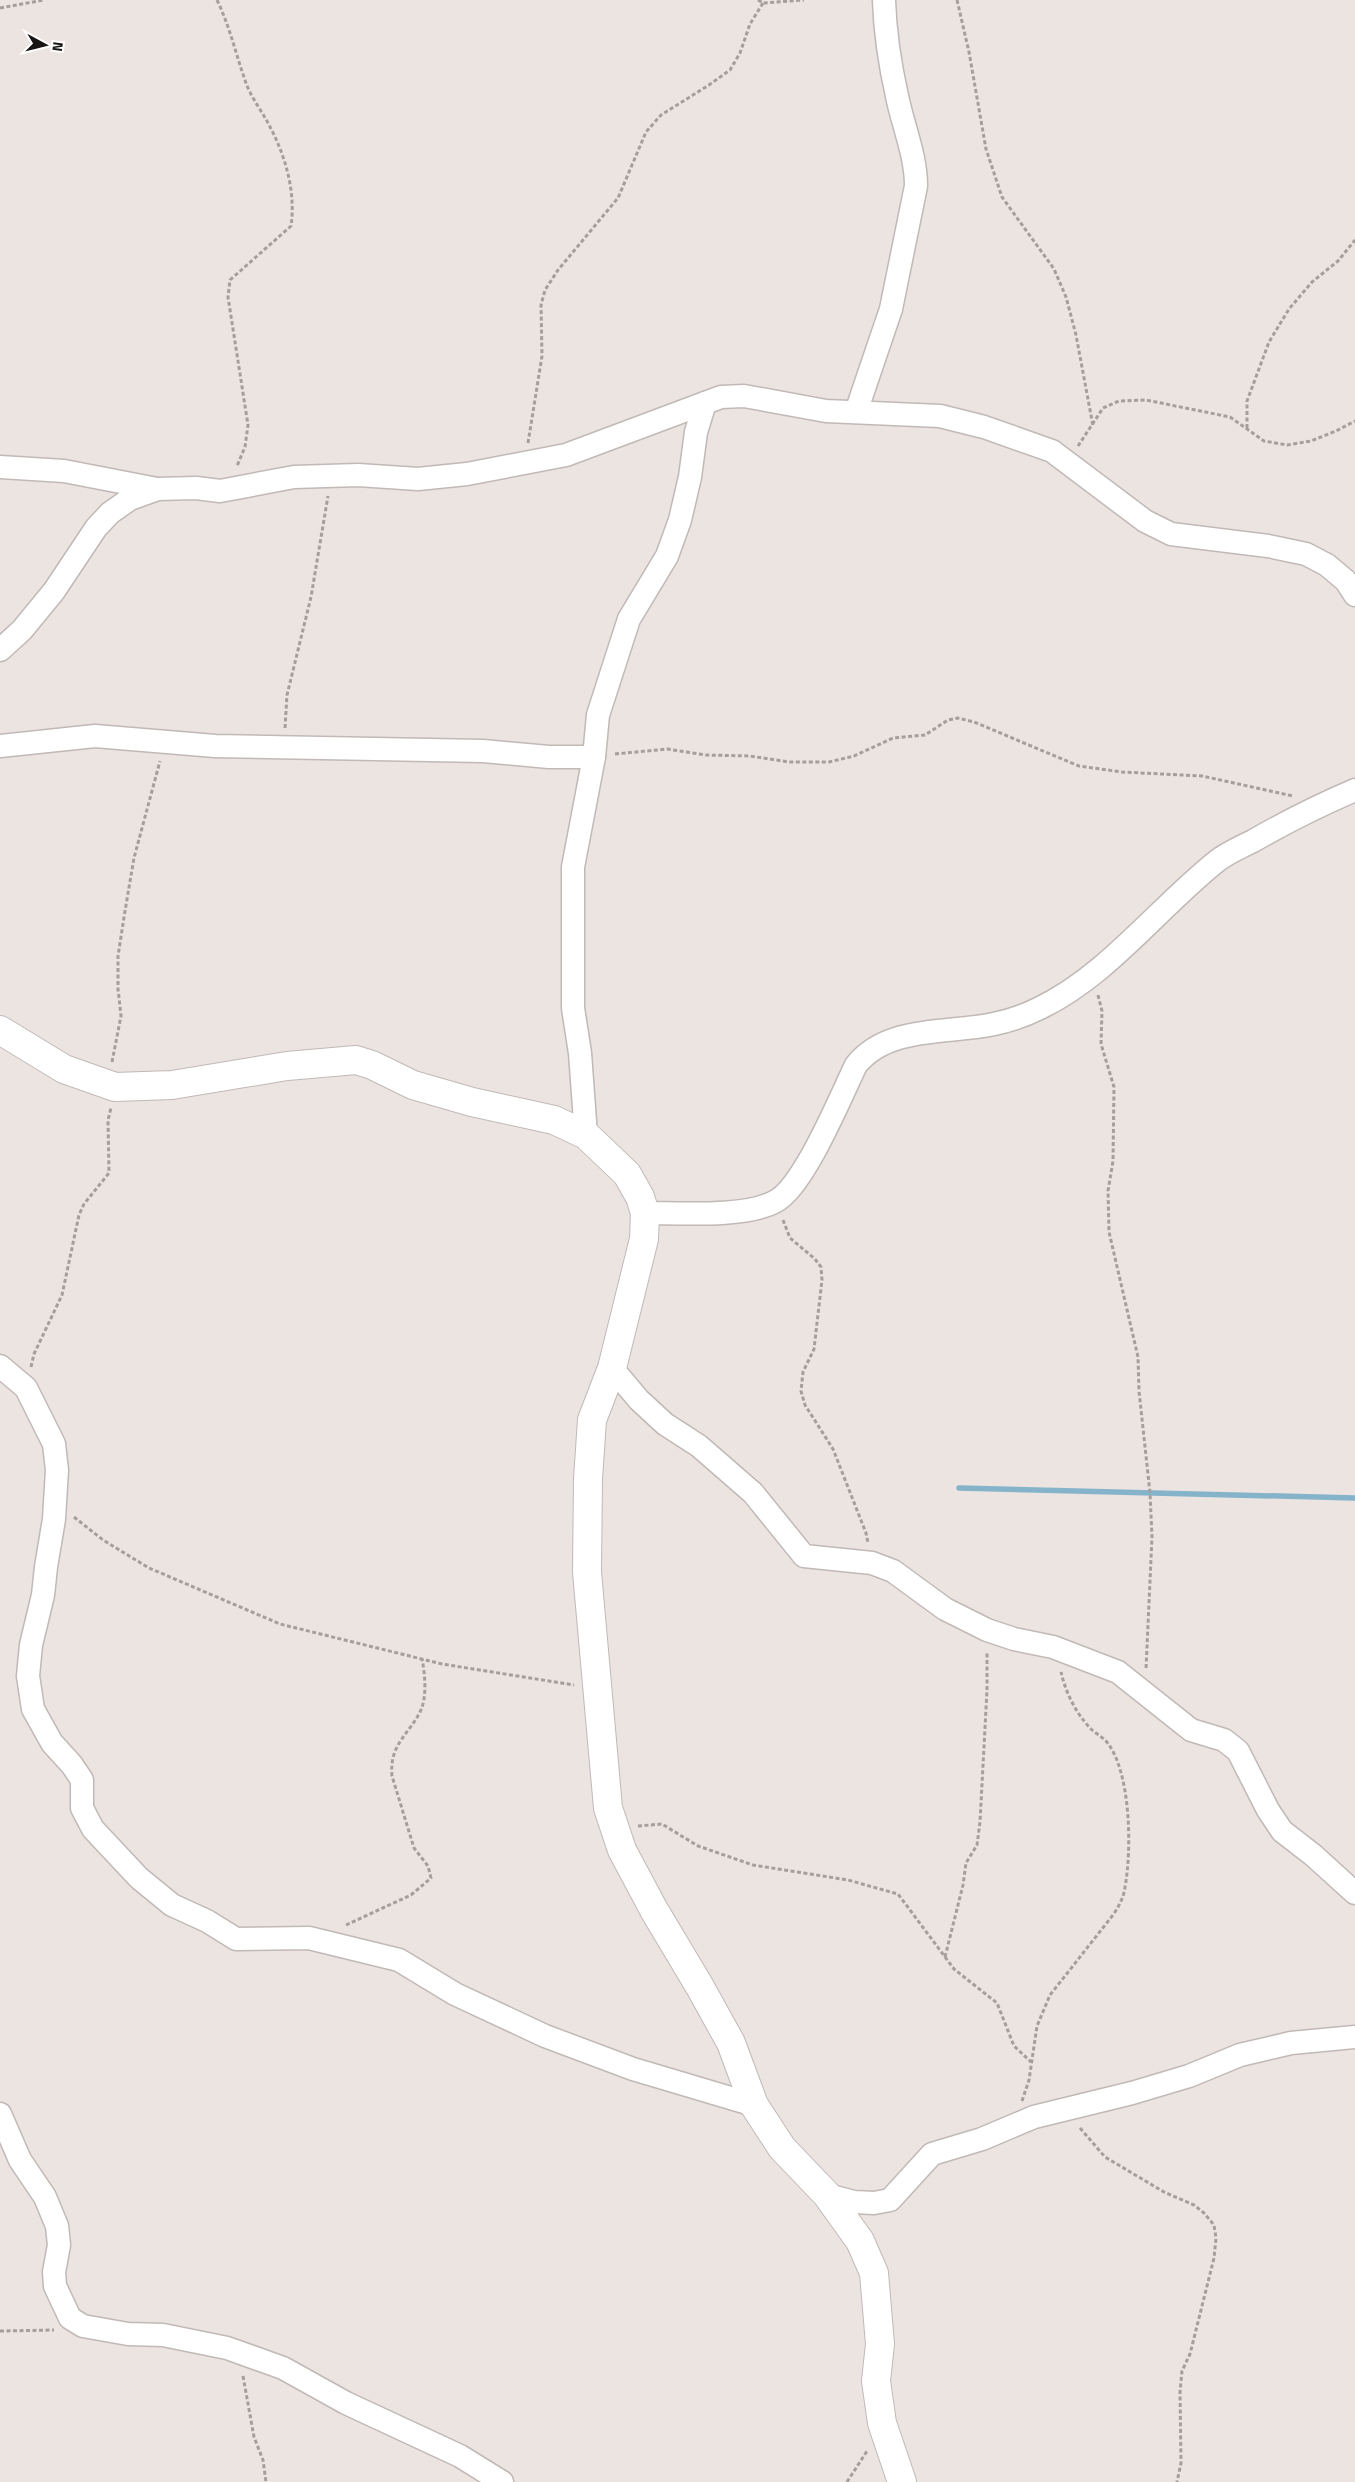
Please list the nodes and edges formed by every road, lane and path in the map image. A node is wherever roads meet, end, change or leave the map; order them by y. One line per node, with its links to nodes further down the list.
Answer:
1 (44, 0): 8 (path)
2 (217, 0): 20 (path)
3 (758, 0): 7 (path)
4 (804, 0): 7 (path)
5 (884, 0): 11 (street)
6 (957, 0): 13 (path)
7 (763, 3): 16 (path)
8 (0, 8)
9 (1355, 240): 14 (path)
10 (705, 403): 11 (street); 16 (street); 26 (street)
11 (856, 412): 15 (street)
12 (1355, 420): 14 (path)
13 (1093, 426): 14 (path); 15 (path)
14 (1247, 428)
15 (1067, 462): 21 (street)
16 (522, 463): 18 (street)
17 (0, 467): 19 (street)
18 (332, 476): 20 (street); 25 (path)
19 (158, 489): 20 (street); 22 (street)
20 (220, 491)
21 (1355, 595)
22 (0, 650)
23 (164, 741): 24 (street); 25 (street); 31 (path)
24 (0, 746)
25 (287, 746): 26 (street)
26 (594, 756): 28 (path); 32 (street)
27 (1355, 790): 28 (street)
28 (1319, 807): 29 (street)
29 (1093, 975): 33 (street); 43 (path)
30 (0, 1030): 31 (street)
31 (111, 1086): 32 (street); 37 (path)
32 (586, 1135): 34 (street)
33 (778, 1201): 34 (street); 39 (path)
34 (645, 1213): 36 (street)
35 (0, 1366): 37 (street)
36 (612, 1368): 39 (street); 44 (street)
37 (26, 1388): 38 (street)
38 (55, 1502): 42 (path); 51 (street)
39 (872, 1564): 40 (street)
40 (987, 1630): 41 (street); 48 (path)
41 (1053, 1647): 43 (street); 50 (path)
42 (422, 1659): 44 (path); 47 (path)
43 (1138, 1686): 46 (street)
44 (598, 1698): 45 (street)
45 (615, 1827): 48 (path); 51 (street)
46 (1355, 1893)
47 (344, 1926)
48 (945, 1957): 50 (path)
49 (1355, 2037): 52 (street)
50 (1031, 2062): 54 (path)
51 (754, 2105): 55 (street)
52 (1059, 2112): 54 (street); 64 (path)
53 (0, 2114): 56 (street)
54 (1009, 2129): 55 (street)
55 (827, 2195): 59 (street)
56 (83, 2326): 57 (path); 58 (street)
57 (0, 2331)
58 (227, 2348): 60 (path); 61 (street)
59 (882, 2423): 62 (path); 63 (street)
60 (266, 2482)
61 (502, 2482)
62 (847, 2482)
63 (902, 2482)
64 (1177, 2482)

